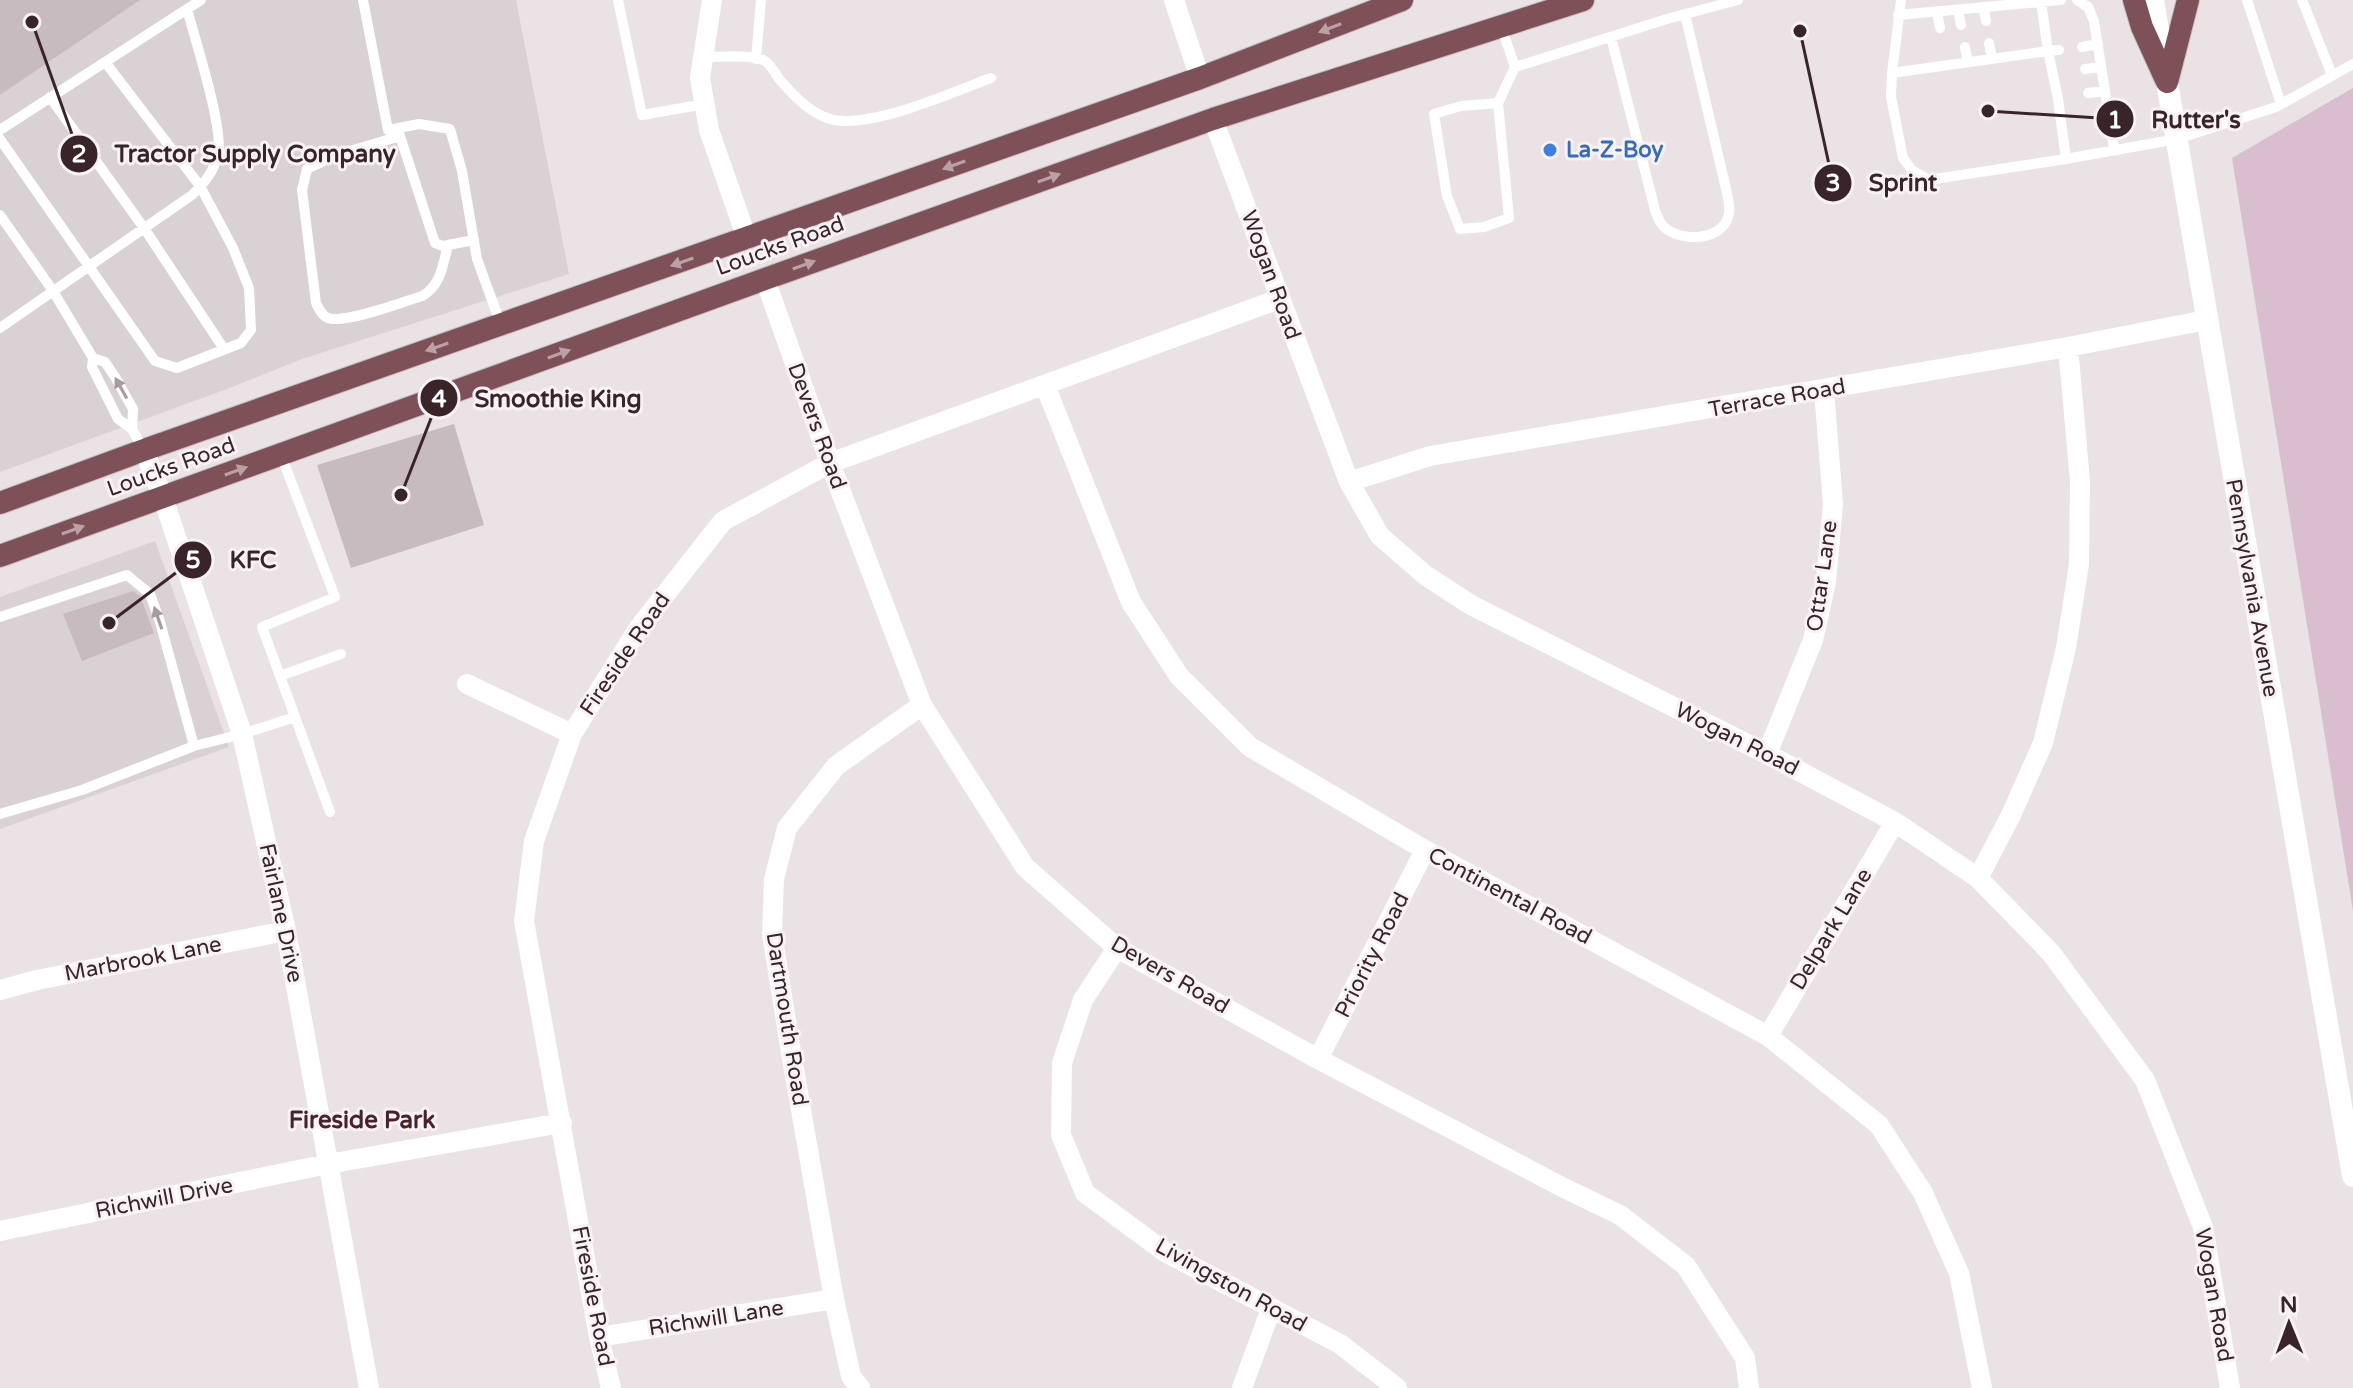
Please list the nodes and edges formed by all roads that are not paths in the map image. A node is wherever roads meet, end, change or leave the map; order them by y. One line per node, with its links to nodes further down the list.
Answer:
1 (201, 0): 21 (lane)
2 (363, 0): 60 (lane)
3 (618, 0): 56 (lane)
4 (712, 0): 37 (street)
5 (761, 0): 38 (lane)
6 (1174, 0): 50 (street)
7 (1402, 0): 50 (highway, Loucks Road, one-way to 50)
8 (1583, 0): 28 (highway, Loucks Road)
9 (1738, 0): 19 (lane)
10 (1901, 0): 25 (lane)
11 (2061, 0): 18 (lane)
12 (2077, 0): 32 (lane)
13 (2134, 0): 51 (highway)
14 (2153, 0): 51 (street, Pennsylvania Avenue)
15 (2188, 0): 51 (highway)
16 (2247, 0): 57 (lane)
17 (2302, 0): 48 (lane)
18 (2041, 2): 20 (lane); 36 (lane)
19 (1697, 5): 24 (lane)
20 (1983, 7): 22 (lane); 26 (lane)
21 (187, 9): 40 (lane); 65 (lane)
22 (1958, 10): 23 (lane); 27 (lane)
23 (1937, 12): 25 (lane); 29 (lane)
24 (1685, 14): 30 (lane); 30 (lane)
25 (1898, 15): 47 (lane)
26 (1986, 21)
27 (1961, 25)
28 (1501, 26): 44 (lane); 58 (highway, Loucks Road)
29 (1940, 28)
30 (1611, 37): 44 (lane)
31 (1989, 43): 39 (lane)
32 (2098, 44): 34 (lane); 45 (lane)
33 (1965, 47): 41 (lane)
34 (2082, 47)
35 (1943, 50): 43 (lane)
36 (2054, 51): 39 (lane); 64 (lane)
37 (704, 57): 38 (lane); 56 (street)
38 (756, 59): 49 (lane)
39 (1992, 59): 41 (lane)
40 (105, 62): 54 (lane); 65 (lane)
41 (1968, 62): 43 (lane)
42 (2353, 64): 48 (lane)
43 (1945, 65): 47 (lane)
44 (1515, 67): 55 (lane)
45 (2101, 67): 46 (lane); 52 (lane)
46 (2085, 69)
47 (1892, 73): 64 (lane)
48 (2332, 75): 57 (lane)
49 (991, 78)
50 (1200, 78): 68 (highway, Loucks Road, one-way to 68)
51 (2167, 82): 62 (street, Pennsylvania Avenue)
52 (2105, 91): 53 (lane); 63 (lane)
53 (2088, 93)
54 (50, 97): 59 (lane); 67 (lane)
55 (1498, 103): 55 (lane)
56 (705, 104): 68 (street)
57 (2281, 104): 62 (lane)
58 (1213, 119): 72 (highway, Loucks Road, one-way to 58); 74 (street, Wogan Road)
59 (0, 130)
60 (398, 132): 69 (lane); 70 (lane); 70 (lane)
61 (0, 139): 71 (lane)
62 (2177, 139): 63 (lane); 75 (street, Pennsylvania Avenue)
63 (2114, 149): 64 (lane)
64 (2066, 159)
65 (200, 186): 67 (lane); 79 (lane)
66 (0, 215): 73 (lane)
67 (144, 228): 71 (lane); 79 (lane)
68 (747, 239): 76 (highway, Loucks Road, one-way to 76)
69 (474, 240): 70 (lane); 76 (lane)
70 (448, 245)
71 (89, 266): 73 (lane); 79 (lane)
72 (765, 279): 85 (highway, Loucks Road, one-way to 72); 86 (street, Devers Road)
73 (53, 291): 77 (lane); 80 (lane)
74 (1279, 299): 81 (street, Fireside Road); 87 (street, Wogan Road)
75 (2206, 320): 78 (street, Terrace Road); 113 (street, Pennsylvania Avenue)
76 (501, 325): 84 (highway, Loucks Road, one-way to 84)
77 (0, 328)
78 (2068, 347): 82 (street, Terrace Road); 105 (street)
79 (224, 349)
80 (93, 358): 83 (lane); 83 (lane, one-way to 80)
81 (1045, 385): 86 (street, Fireside Road); 104 (street, Continental Road)
82 (1824, 390): 87 (street, Terrace Road); 100 (street, Ottar Lane)
83 (132, 429): 84 (lane)
84 (144, 450): 88 (street, Fairlane Drive); 89 (highway, Loucks Road)
85 (281, 455): 88 (highway, Loucks Road, one-way to 85); 93 (lane)
86 (830, 463): 95 (street, Devers Road); 98 (street, Fireside Road)
87 (1349, 482): 100 (street, Wogan Road)
88 (163, 498): 90 (highway, Loucks Road, one-way to 88); 97 (street, Fairlane Drive)
89 (0, 503)
90 (0, 556)
91 (0, 617): 99 (lane, one-way to 91)
92 (341, 654): 93 (lane)
93 (280, 676): 96 (lane)
94 (467, 684): 98 (street)
95 (922, 705): 107 (street, Devers Road); 115 (street, Dartmouth Road)
96 (295, 717): 97 (lane); 101 (lane)
97 (242, 734): 99 (lane); 106 (street, Fairlane Drive)
98 (572, 734): 111 (street, Fireside Road)
99 (194, 746): 102 (lane)
100 (1767, 754): 103 (street, Wogan Road)
101 (330, 812)
102 (0, 814)
103 (1895, 822): 105 (street, Wogan Road); 109 (street, Delpark Lane)
104 (1425, 850): 109 (street, Continental Road); 110 (street, Priority Road)
105 (1978, 878): 125 (street, Wogan Road)
106 (286, 931): 108 (street, Marbrook Lane); 112 (street, Fairlane Drive)
107 (1117, 948): 110 (street, Devers Road); 116 (street, Livingston Road)
108 (0, 990)
109 (1768, 1036): 124 (street, Continental Road)
110 (1318, 1059): 123 (street, Devers Road)
111 (562, 1123): 112 (street); 117 (street, Fireside Road)
112 (328, 1164): 114 (street, Richwill Drive); 118 (street, Fairlane Drive)
113 (2353, 1176)
114 (0, 1231)
115 (834, 1299): 117 (street, Richwill Lane); 120 (street, Dartmouth Road)
116 (1271, 1309): 121 (street); 122 (street, Livingston Road)
117 (599, 1337): 119 (street, Fireside Road)
118 (369, 1388)
119 (611, 1388)
120 (860, 1388)
121 (1242, 1388)
122 (1397, 1388)
123 (1749, 1388)
124 (1982, 1388)
125 (2230, 1388)

